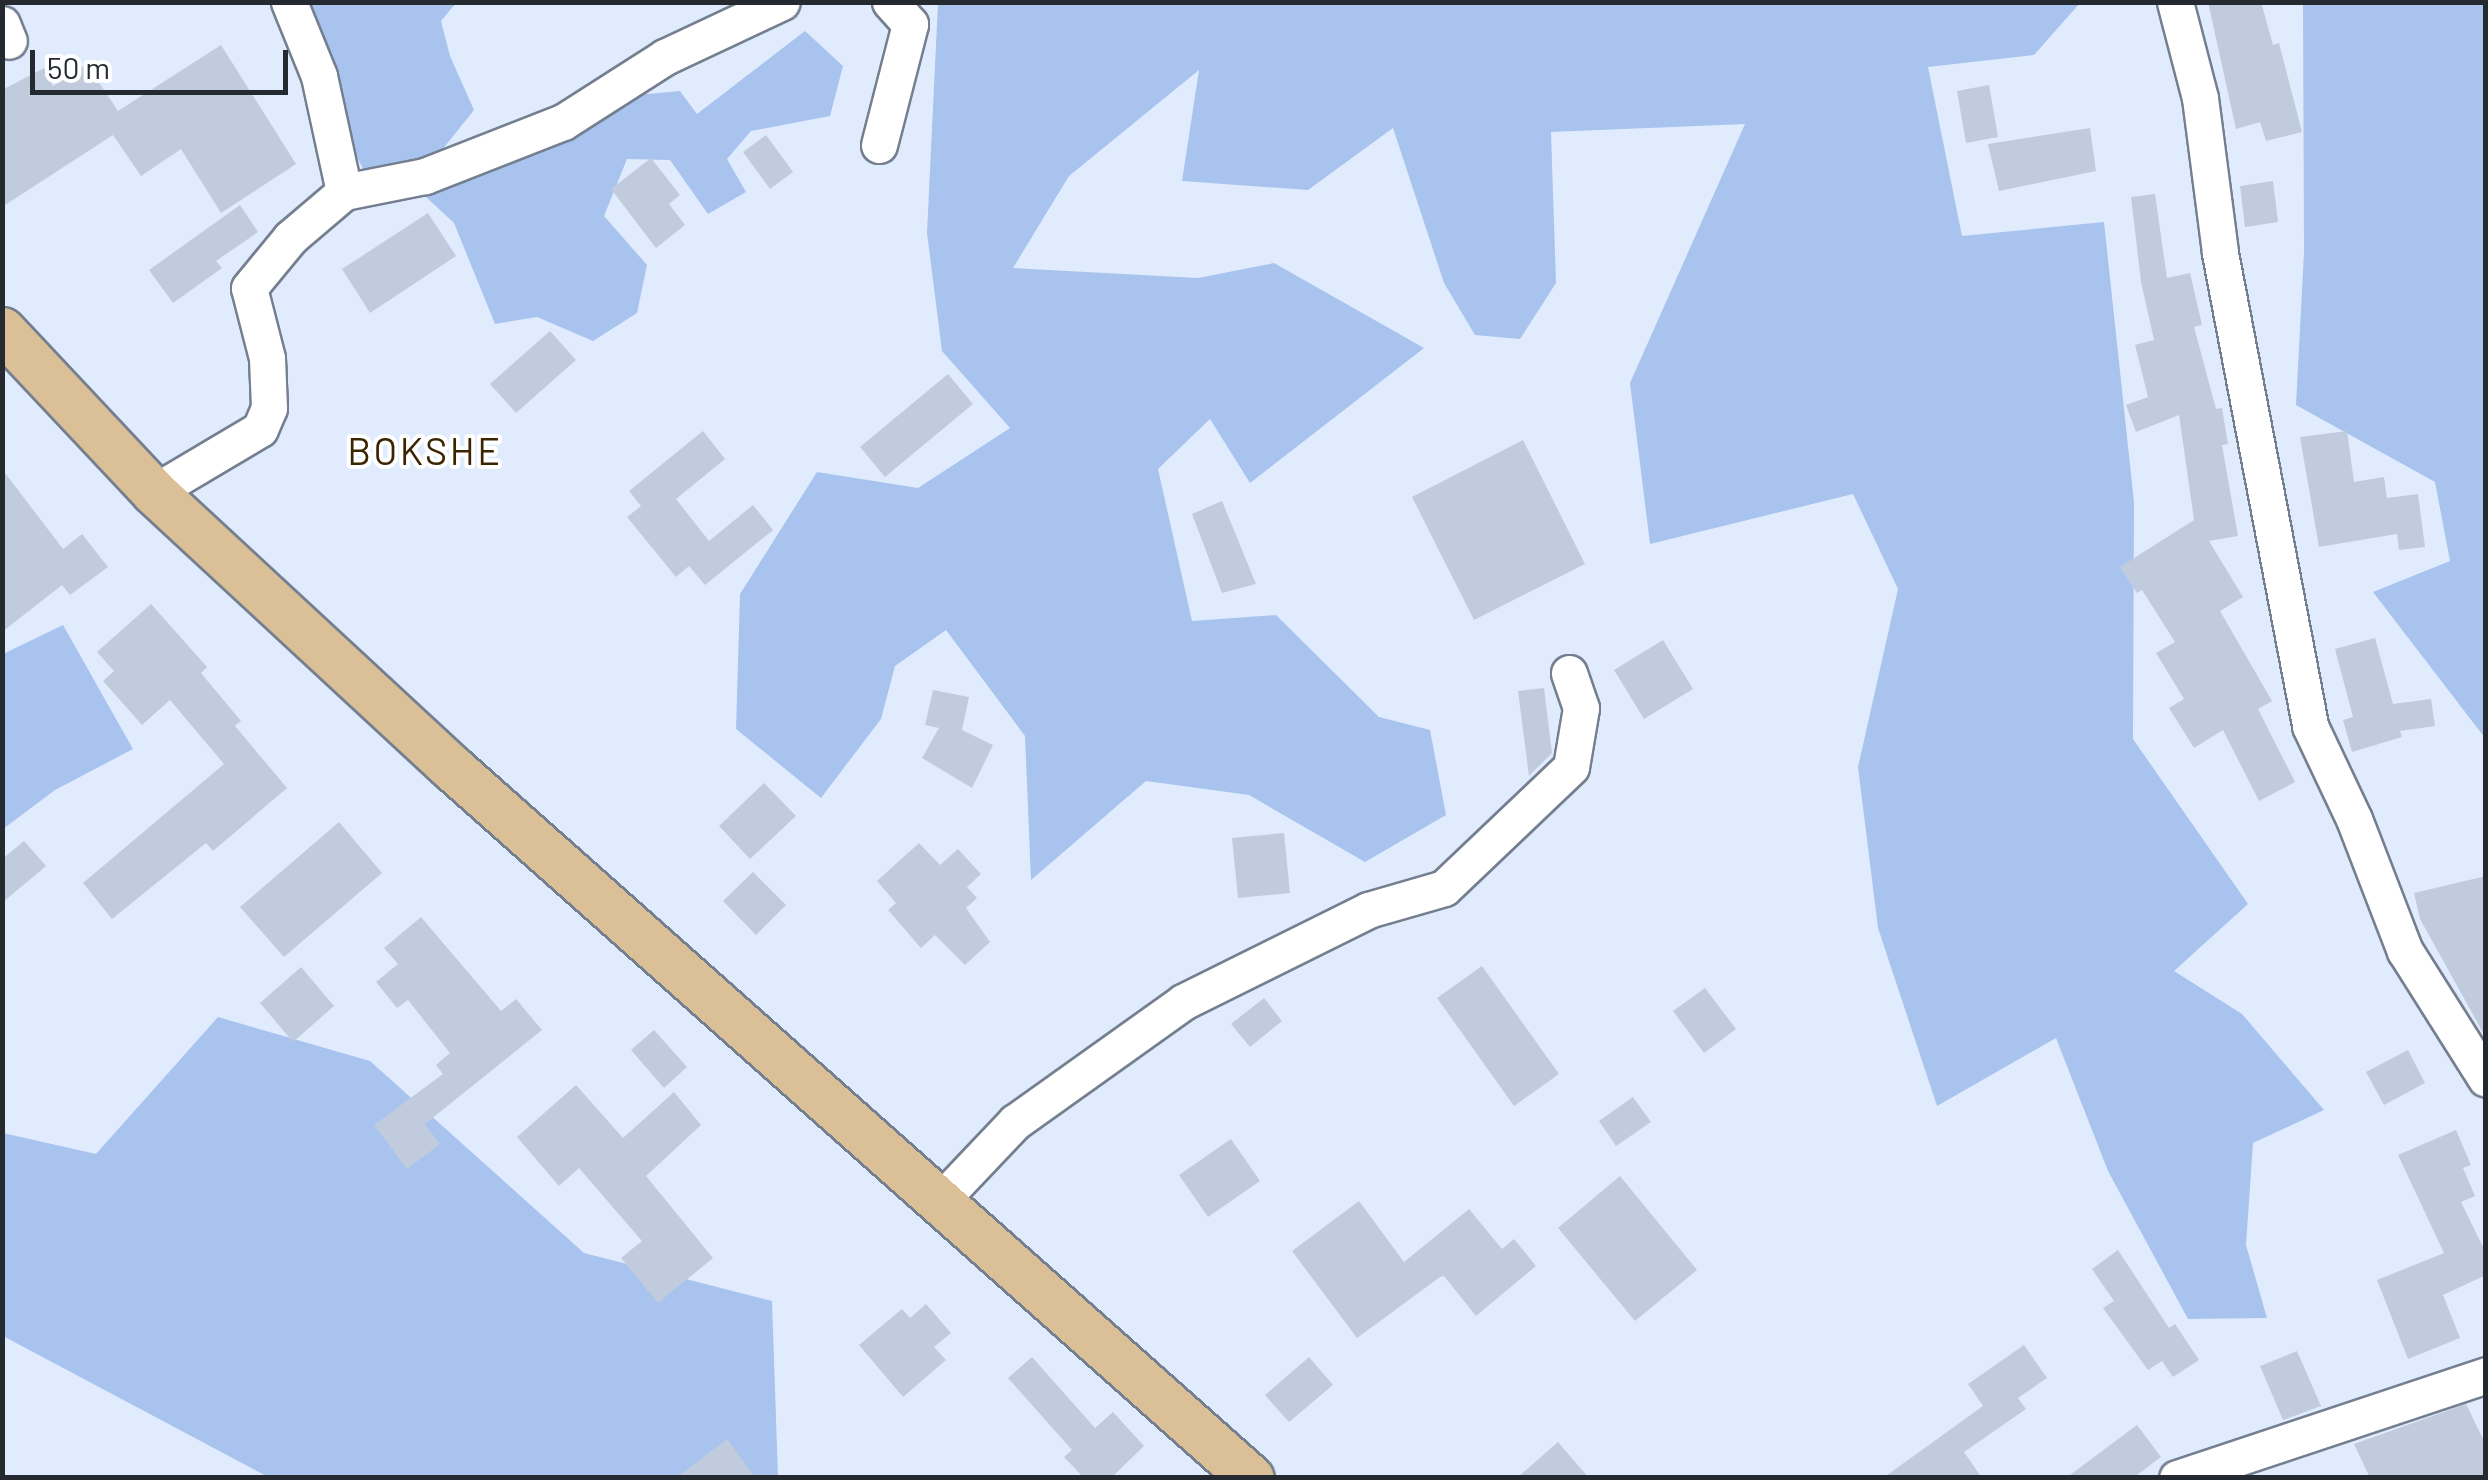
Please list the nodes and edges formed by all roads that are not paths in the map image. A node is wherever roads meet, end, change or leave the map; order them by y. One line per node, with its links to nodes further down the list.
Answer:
1 (289, 2): 6 (street)
2 (782, 2): 6 (street)
3 (890, 2): 5 (street)
4 (2175, 2): 10 (street)
5 (879, 145)
6 (344, 192): 8 (street)
7 (2, 330): 8 (main road)
8 (154, 492): 11 (main road)
9 (1569, 674): 11 (street)
10 (2486, 1079)
11 (940, 1201): 13 (main road)
12 (2486, 1375): 14 (street)
13 (1251, 1478)
14 (2177, 1478)

